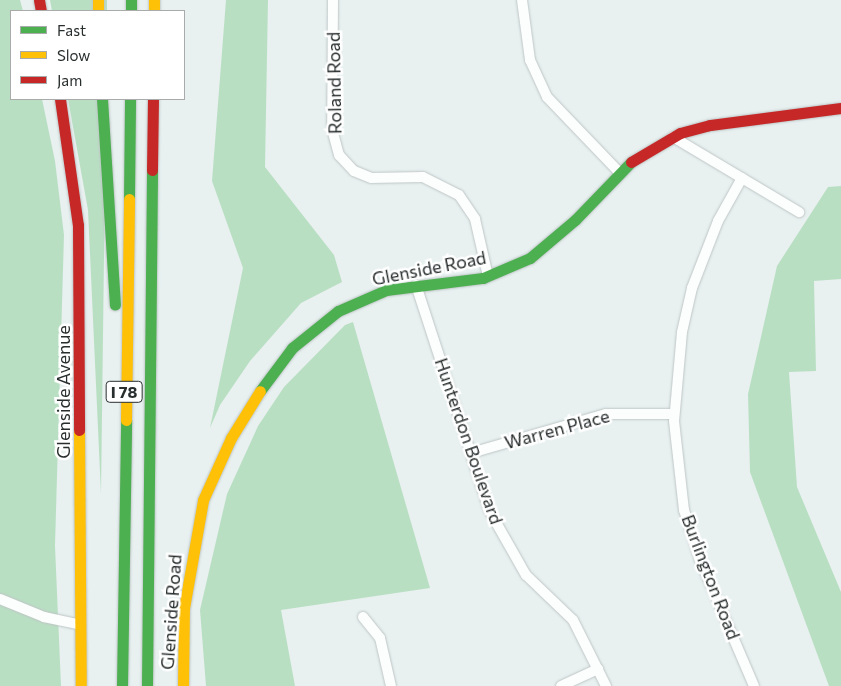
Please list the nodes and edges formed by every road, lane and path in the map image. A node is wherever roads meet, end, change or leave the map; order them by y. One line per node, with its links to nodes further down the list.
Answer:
1 (333, 0): 12 (street, Roland Road)
2 (522, 0): 9 (street)
3 (60, 100): 19 (main road, Glenside Avenue)
4 (102, 100): 15 (main road)
5 (130, 100): 15 (main road, I 78)
6 (153, 100): 23 (main road, I 78)
7 (841, 108): 8 (main road, Glenside Road)
8 (673, 137): 9 (main road, Glenside Road); 10 (street)
9 (620, 173): 12 (main road, Glenside Road)
10 (742, 178): 11 (street); 14 (street, Burlington Road)
11 (799, 212)
12 (488, 276): 13 (main road, Glenside Road)
13 (416, 285): 16 (street, Hunterdon Boulevard); 24 (main road, Glenside Road)
14 (674, 414): 16 (street, Warren Place); 28 (street, Burlington Road)
15 (124, 435): 22 (main road, I 78)
16 (471, 453): 20 (street, Hunterdon Boulevard)
17 (0, 599): 19 (street)
18 (363, 616): 25 (street)
19 (81, 625): 21 (main road, Glenside Avenue)
20 (598, 669): 26 (street); 27 (street, Hunterdon Boulevard)
21 (81, 686)
22 (122, 686)
23 (147, 686)
24 (183, 686)
25 (391, 686)
26 (561, 686)
27 (606, 686)
28 (754, 686)

